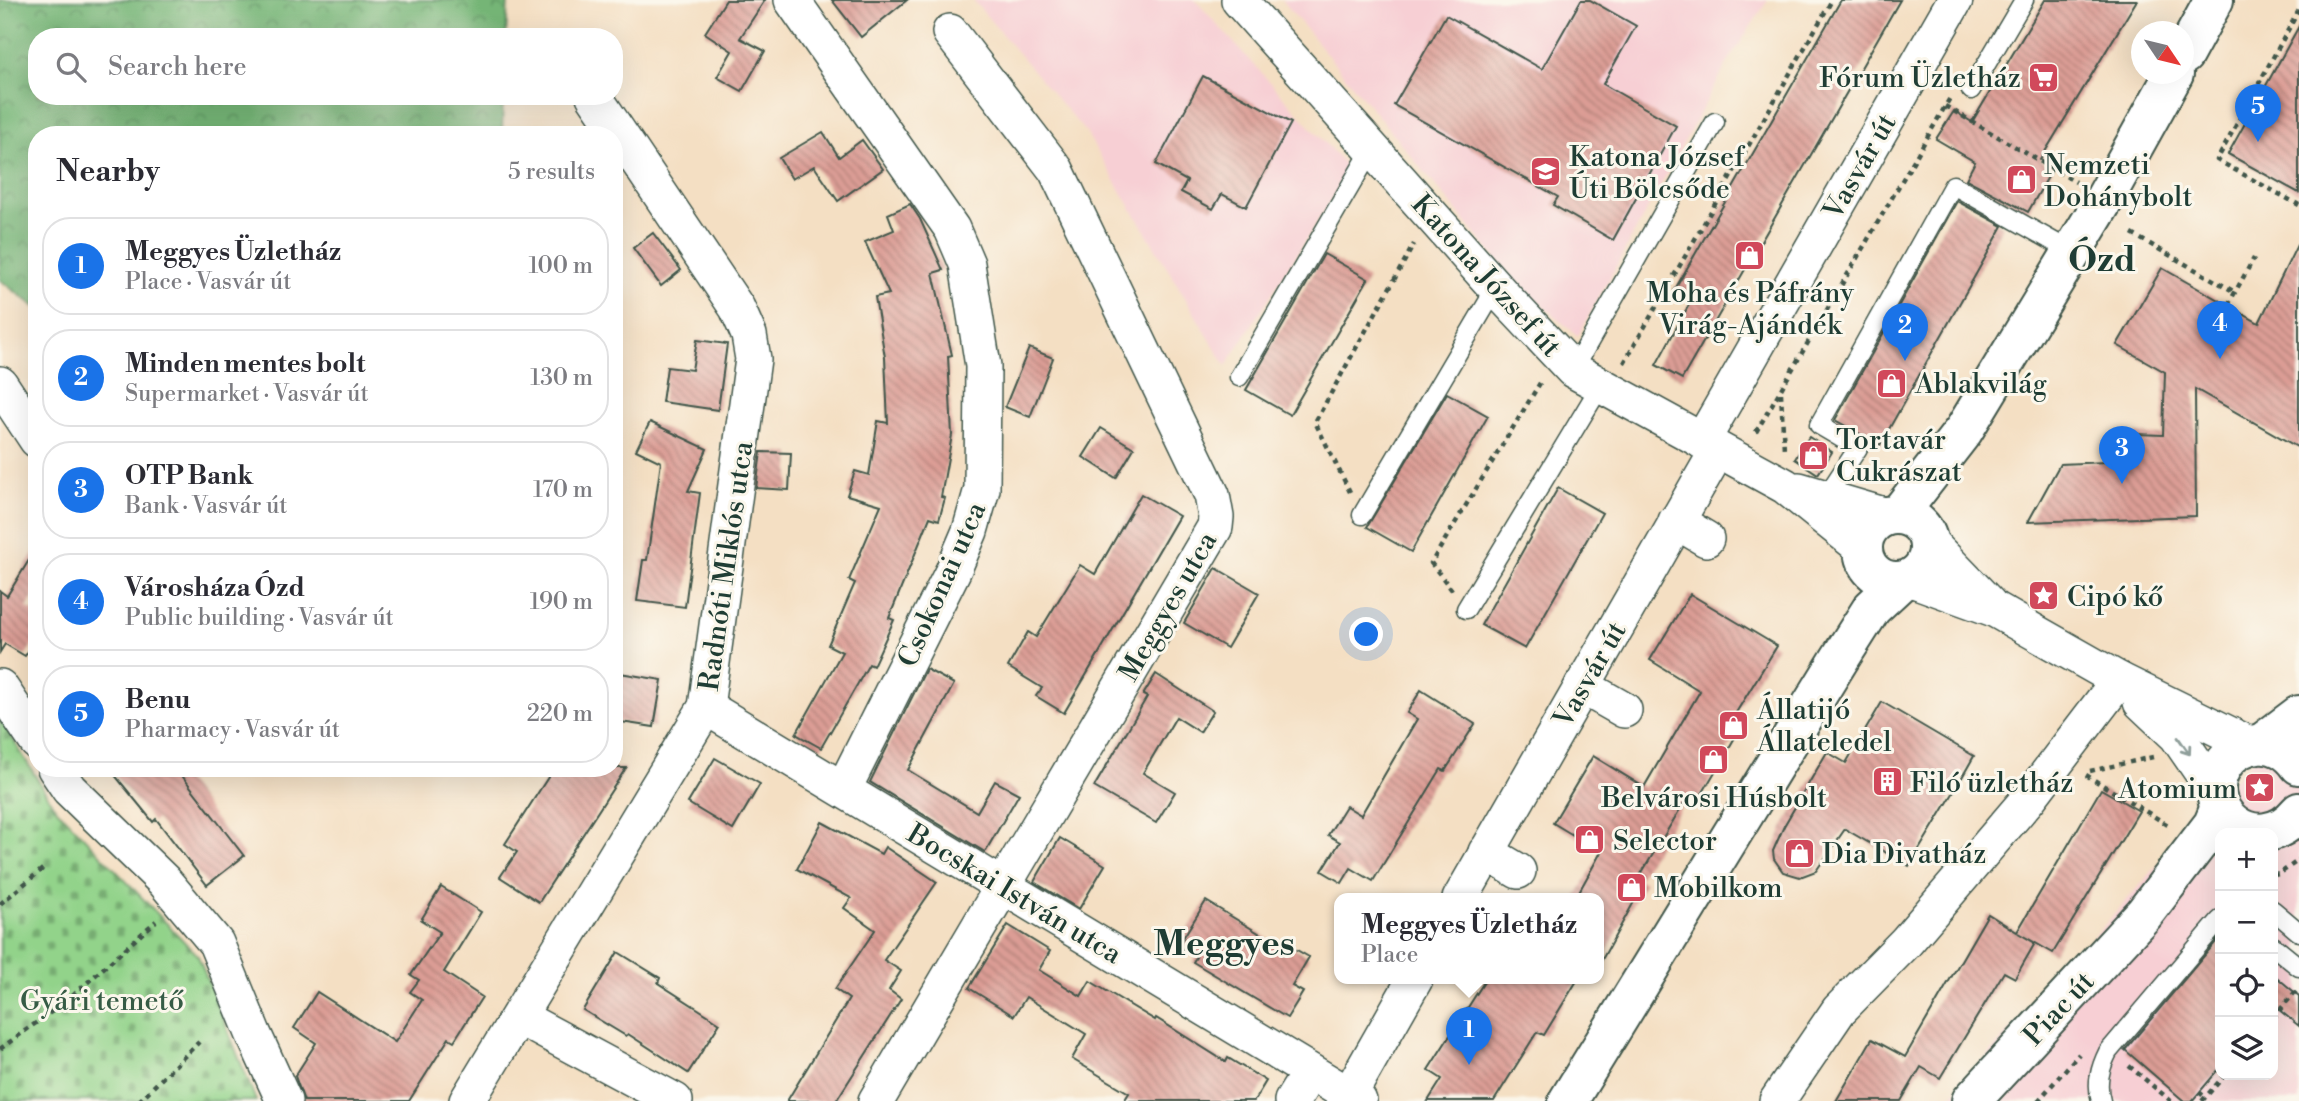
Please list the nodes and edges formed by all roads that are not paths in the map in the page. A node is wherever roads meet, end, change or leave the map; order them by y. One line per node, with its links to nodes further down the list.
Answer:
1 (792, 0): 43 (street, Csokonai utca)
2 (1239, 0): 14 (street, Katona József út)
3 (1955, 0): 21 (street, Vasvár út)
4 (2024, 0): 9 (lane)
5 (2214, 0): 7 (street)
6 (950, 32): 49 (street, Meggyes utca)
7 (2194, 35)
8 (2168, 84): 15 (street)
9 (1971, 90)
10 (600, 105): 12 (street, Radnóti Miklós utca)
11 (1715, 121): 17 (lane)
12 (614, 126)
13 (623, 139): 36 (street, Radnóti Miklós utca)
14 (1372, 149): 16 (street, Katona József út); 18 (lane)
15 (2072, 253): 23 (lane); 26 (street)
16 (1496, 288): 17 (street, Katona József út); 24 (lane)
17 (1584, 376): 21 (street, Katona József út); 31 (lane)
18 (1239, 377)
19 (0, 384): 20 (street)
20 (28, 426)
21 (1710, 446): 22 (street, Katona József út); 25 (street, Vasvár út)
22 (1785, 472): 26 (street); 28 (street)
23 (1833, 486)
24 (1362, 515)
25 (1676, 521): 27 (street); 34 (street, Vasvár út)
26 (1910, 526): 28 (street); 29 (street); 30 (street)
27 (1706, 539)
28 (1864, 555): 29 (street); 32 (street)
29 (1905, 580): 30 (street); 32 (street)
30 (1988, 602): 33 (street)
31 (1466, 609)
32 (1839, 660): 65 (street)
33 (2119, 680): 40 (street); 44 (street, one-way to 44); 66 (street)
34 (1582, 686): 37 (street); 46 (street, Vasvár út)
35 (0, 687): 39 (street)
36 (706, 706): 43 (street, Bocskai István utca); 58 (street, Radnóti Miklós utca)
37 (1624, 710)
38 (2299, 715): 40 (street)
39 (28, 729)
40 (2257, 744): 41 (street); 44 (street)
41 (2299, 765)
42 (61, 777): 61 (street)
43 (844, 788): 49 (street, Bocskai István utca)
44 (2219, 801): 45 (street); 51 (street)
45 (2283, 834)
46 (1486, 852): 48 (street); 50 (street, Vasvár út)
47 (2215, 859): 51 (street)
48 (1518, 871)
49 (1004, 887): 59 (street, Bocskai István utca); 64 (street, Meggyes utca)
50 (1463, 893)
51 (2144, 914): 67 (street, Piac út)
52 (2278, 914): 54 (lane)
53 (2215, 926): 68 (lane)
54 (2299, 932)
55 (2278, 950): 56 (lane)
56 (2299, 967)
57 (1412, 984): 60 (street)
58 (519, 1017): 62 (street, Radnóti Miklós utca); 63 (street)
59 (1301, 1087): 60 (street, Bocskai István utca)
60 (1354, 1098)
61 (284, 1101)
62 (467, 1101)
63 (675, 1101)
64 (876, 1101)
65 (1568, 1101)
66 (1777, 1101)
67 (1971, 1101)
68 (2101, 1101)

